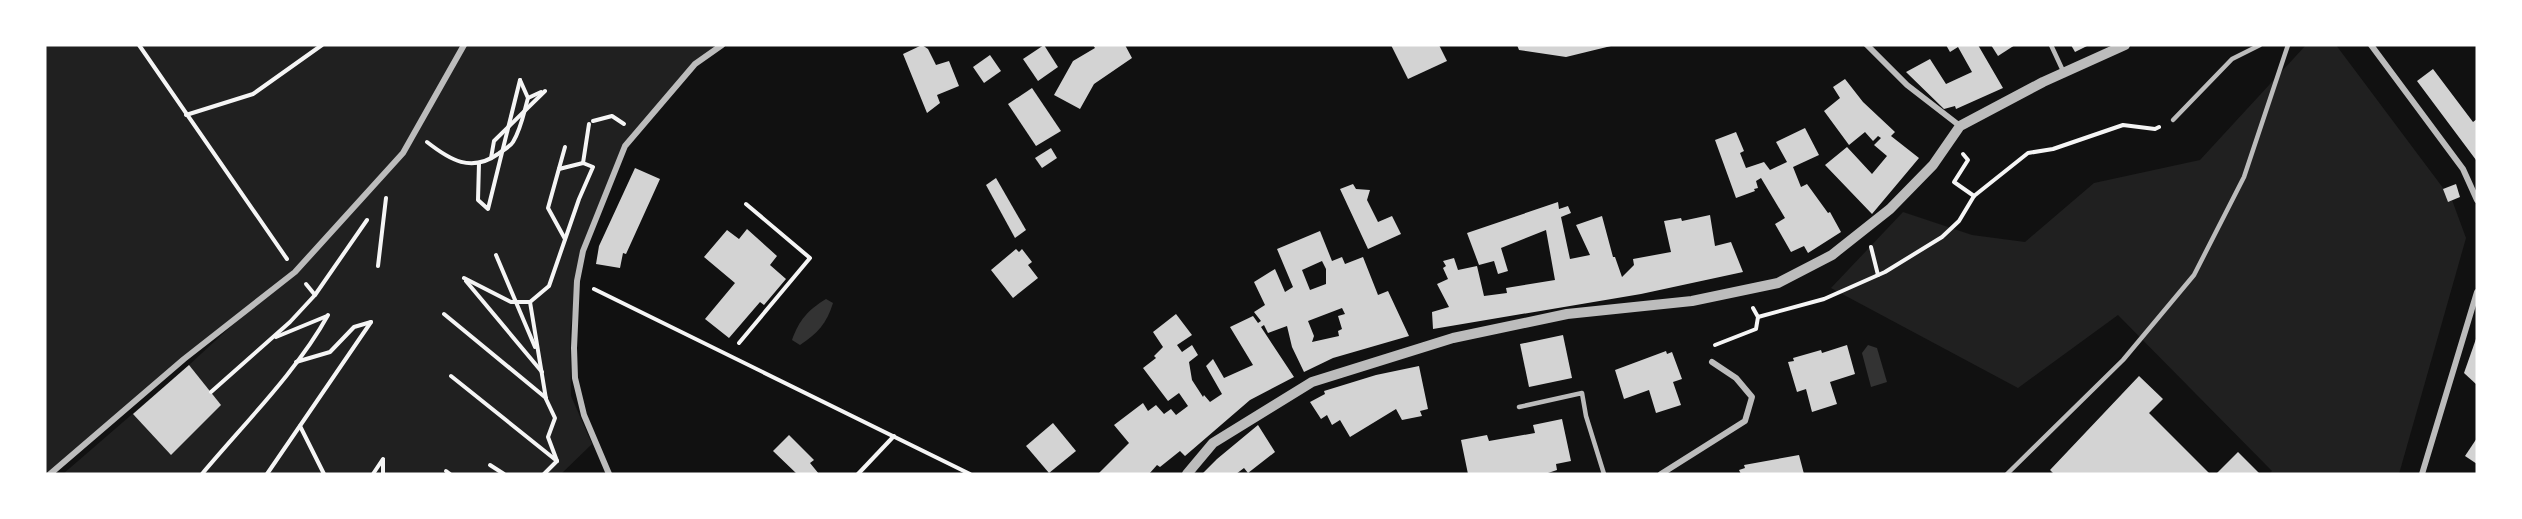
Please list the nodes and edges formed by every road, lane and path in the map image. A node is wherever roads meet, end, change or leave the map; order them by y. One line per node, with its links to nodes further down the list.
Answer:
1 (139, 45): 14 (path)
2 (322, 45): 14 (path)
3 (464, 45): 36 (street)
4 (722, 45): 38 (street)
5 (1867, 45): 17 (street)
6 (2051, 45): 11 (lane)
7 (2125, 45): 11 (street)
8 (2260, 45): 15 (lane)
9 (2288, 45): 74 (lane)
10 (2371, 45): 28 (street)
11 (2064, 73): 17 (street)
12 (528, 98): 13 (path); 13 (path); 18 (path)
13 (524, 110): 18 (path); 21 (path)
14 (186, 115): 36 (path)
15 (2173, 120): 27 (path)
16 (627, 126): 24 (path)
17 (1960, 126): 32 (street)
18 (508, 127): 21 (path); 22 (path)
19 (426, 142): 23 (path)
20 (565, 147): 25 (path)
21 (502, 151): 22 (path); 23 (path)
22 (491, 159): 23 (path)
23 (478, 163)
24 (583, 163): 25 (path); 33 (path)
25 (559, 169): 33 (path)
26 (1954, 182): 27 (path)
27 (1974, 196): 37 (path)
28 (2477, 200)
29 (380, 203): 35 (path)
30 (746, 204): 47 (path)
31 (373, 212): 45 (path)
32 (1863, 231): 37 (path); 39 (street)
33 (565, 239): 42 (path)
34 (496, 255): 41 (path)
35 (378, 266)
36 (295, 272): 60 (street)
37 (1878, 275): 44 (path)
38 (578, 281): 57 (path); 68 (street)
39 (1745, 290): 44 (path); 71 (street)
40 (2477, 292): 75 (street)
41 (516, 302): 42 (path); 48 (path); 51 (path)
42 (530, 302): 48 (path)
43 (444, 314): 54 (path)
44 (1758, 317): 46 (path)
45 (272, 338): 50 (path); 53 (path)
46 (1730, 339)
47 (739, 343)
48 (539, 356): 51 (path)
49 (1712, 362): 73 (street)
50 (296, 363): 56 (path); 61 (path)
51 (543, 373): 54 (path)
52 (451, 376): 58 (path)
53 (212, 392)
54 (546, 399): 58 (path)
55 (1519, 407): 72 (lane)
56 (299, 425): 62 (path); 63 (path)
57 (894, 436): 69 (path); 70 (path)
58 (557, 461): 67 (path)
59 (490, 465): 66 (path)
60 (50, 474)
61 (202, 474)
62 (267, 474)
63 (324, 474)
64 (375, 474): 65 (path)
65 (383, 474)
66 (504, 474)
67 (544, 474)
68 (609, 474)
69 (858, 474)
70 (970, 474)
71 (1187, 474)
72 (1604, 474)
73 (1662, 474)
74 (2007, 474)
75 (2422, 474)

